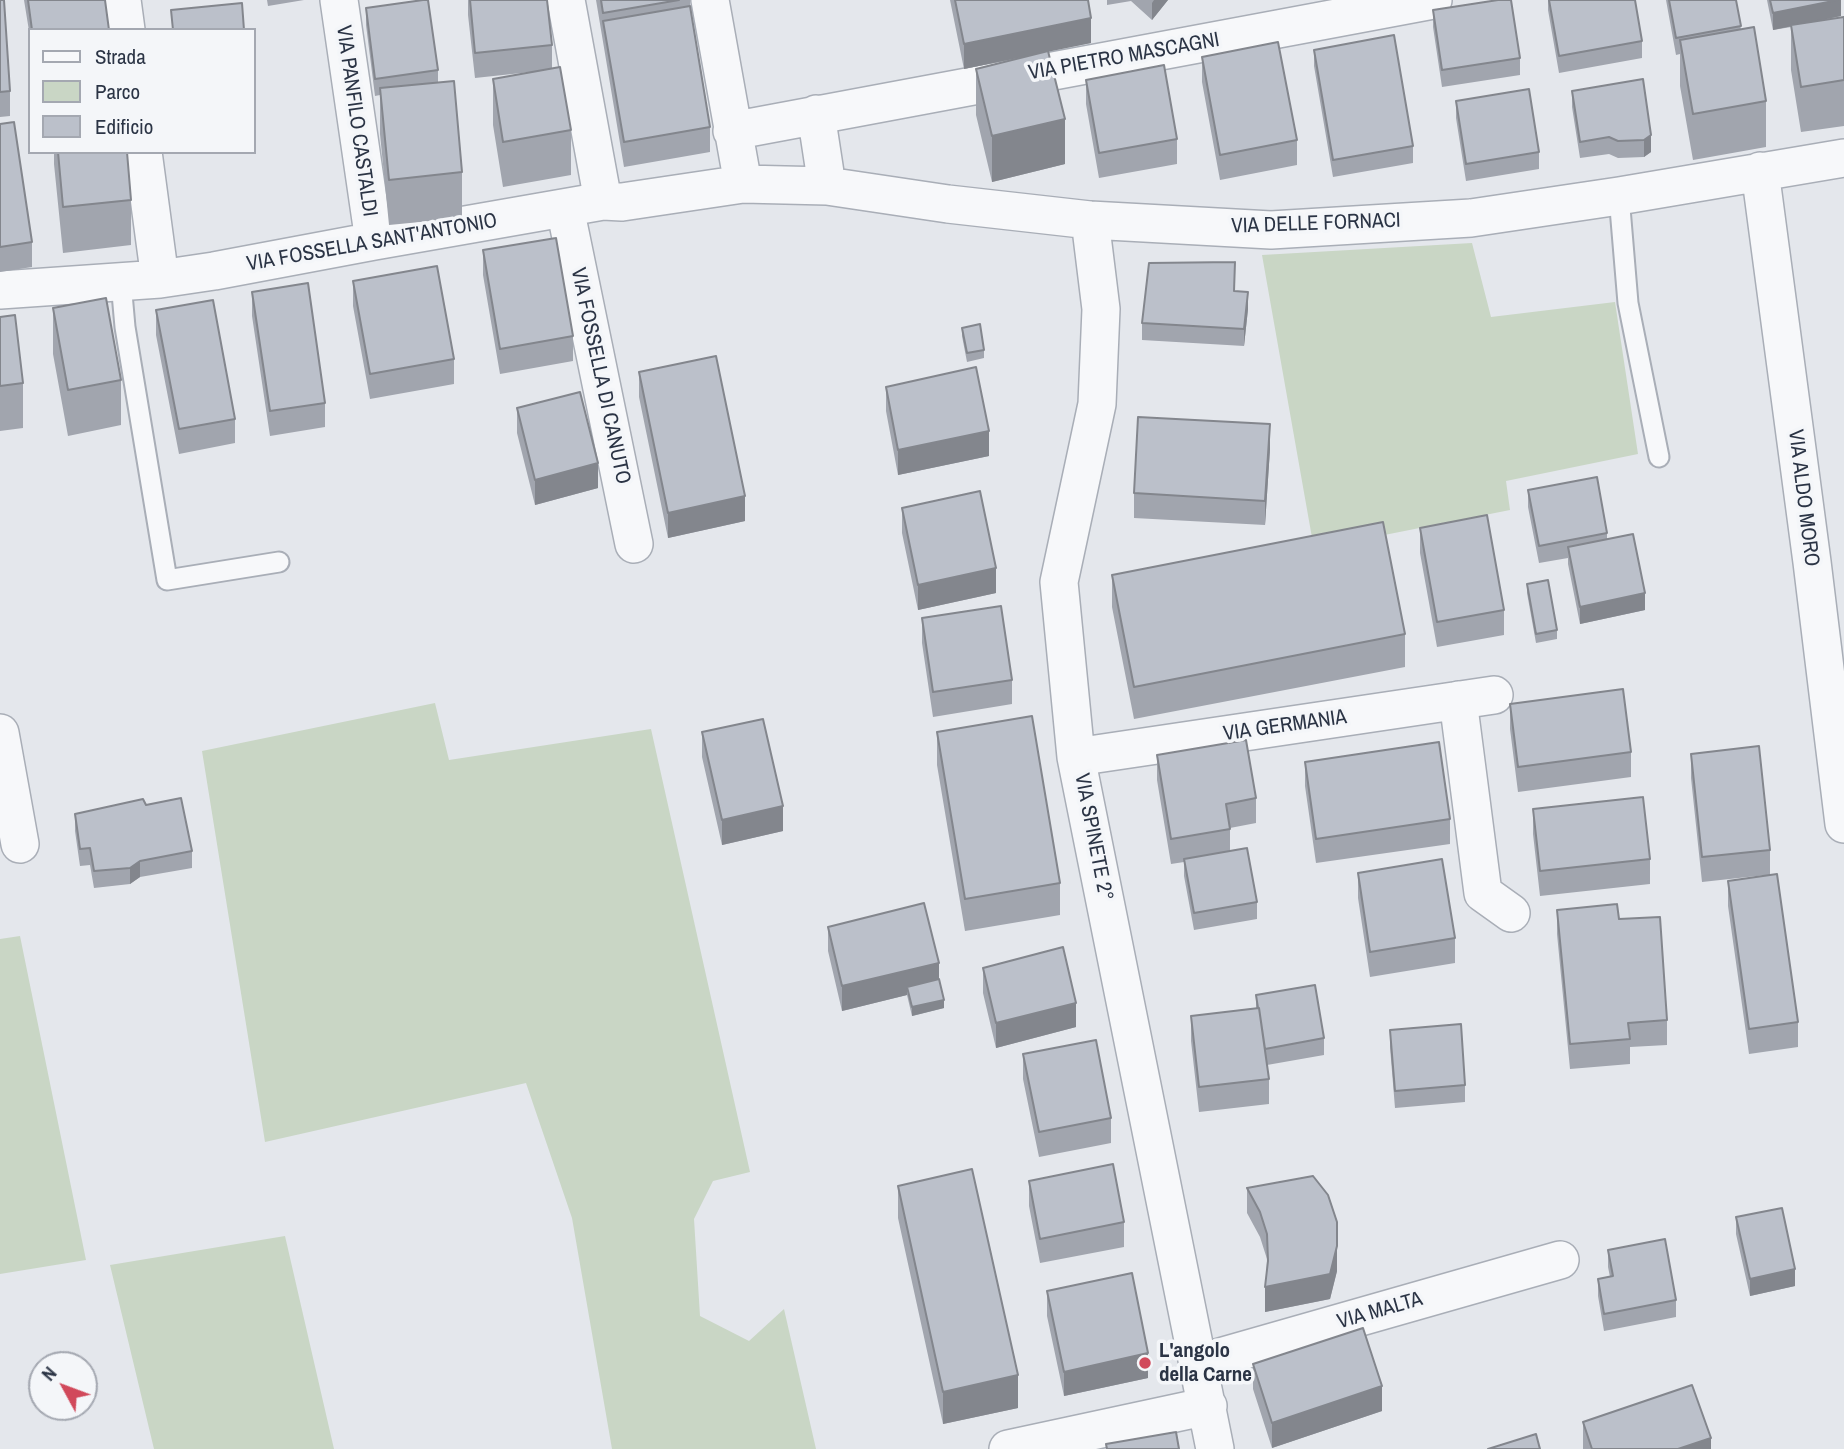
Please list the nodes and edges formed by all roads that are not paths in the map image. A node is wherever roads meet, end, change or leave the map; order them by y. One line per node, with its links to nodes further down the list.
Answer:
1 (122, 0): 6 (street)
2 (339, 0): 18 (street, VIA PANFILO CASTALDI)
3 (566, 0): 15 (street)
4 (710, 0): 8 (street)
5 (1433, 0): 7 (street, VIA PIETRO MASCAGNI)
6 (126, 28)
7 (816, 114): 8 (street, VIA PIETRO MASCAGNI); 13 (street)
8 (732, 131): 12 (street)
9 (143, 154): 19 (street)
10 (1844, 158): 11 (street, VIA DELLE FORNACI)
11 (1760, 171): 14 (street, VIA DELLE FORNACI); 29 (street, VIA ALDO MORO)
12 (743, 184): 13 (street, VIA DELLE FORNACI); 15 (street, VIA FOSSELLA SANT'ANTONIO)
13 (827, 186): 17 (street, VIA DELLE FORNACI)
14 (1619, 196): 17 (street, VIA DELLE FORNACI); 22 (lane)
15 (603, 201): 16 (street, VIA FOSSELLA SANT'ANTONIO)
16 (565, 208): 18 (street, VIA FOSSELLA SANT'ANTONIO); 23 (street, VIA FOSSELLA DI CANUTO)
17 (1090, 220): 28 (street, VIA SPINETE 2°)
18 (374, 241): 19 (street, VIA FOSSELLA SANT'ANTONIO)
19 (160, 279): 20 (street, VIA FOSSELLA SANT'ANTONIO)
20 (121, 282): 21 (street, VIA FOSSELLA SANT'ANTONIO); 24 (lane)
21 (0, 290)
22 (1660, 457)
23 (634, 544)
24 (279, 562)
25 (1494, 695): 26 (street, VIA GERMANIA)
26 (1458, 700): 28 (street, VIA GERMANIA); 31 (street)
27 (0, 733): 30 (street)
28 (1076, 757): 33 (street, VIA SPINETE 2°)
29 (1844, 824)
30 (20, 844)
31 (1511, 913)
32 (1560, 1260): 33 (street, VIA MALTA)
33 (1199, 1363): 34 (street, VIA SPINETE 2°)
34 (1208, 1406): 35 (street); 36 (street, VIA SPINETE 2°)
35 (1008, 1449)
36 (1215, 1449)

